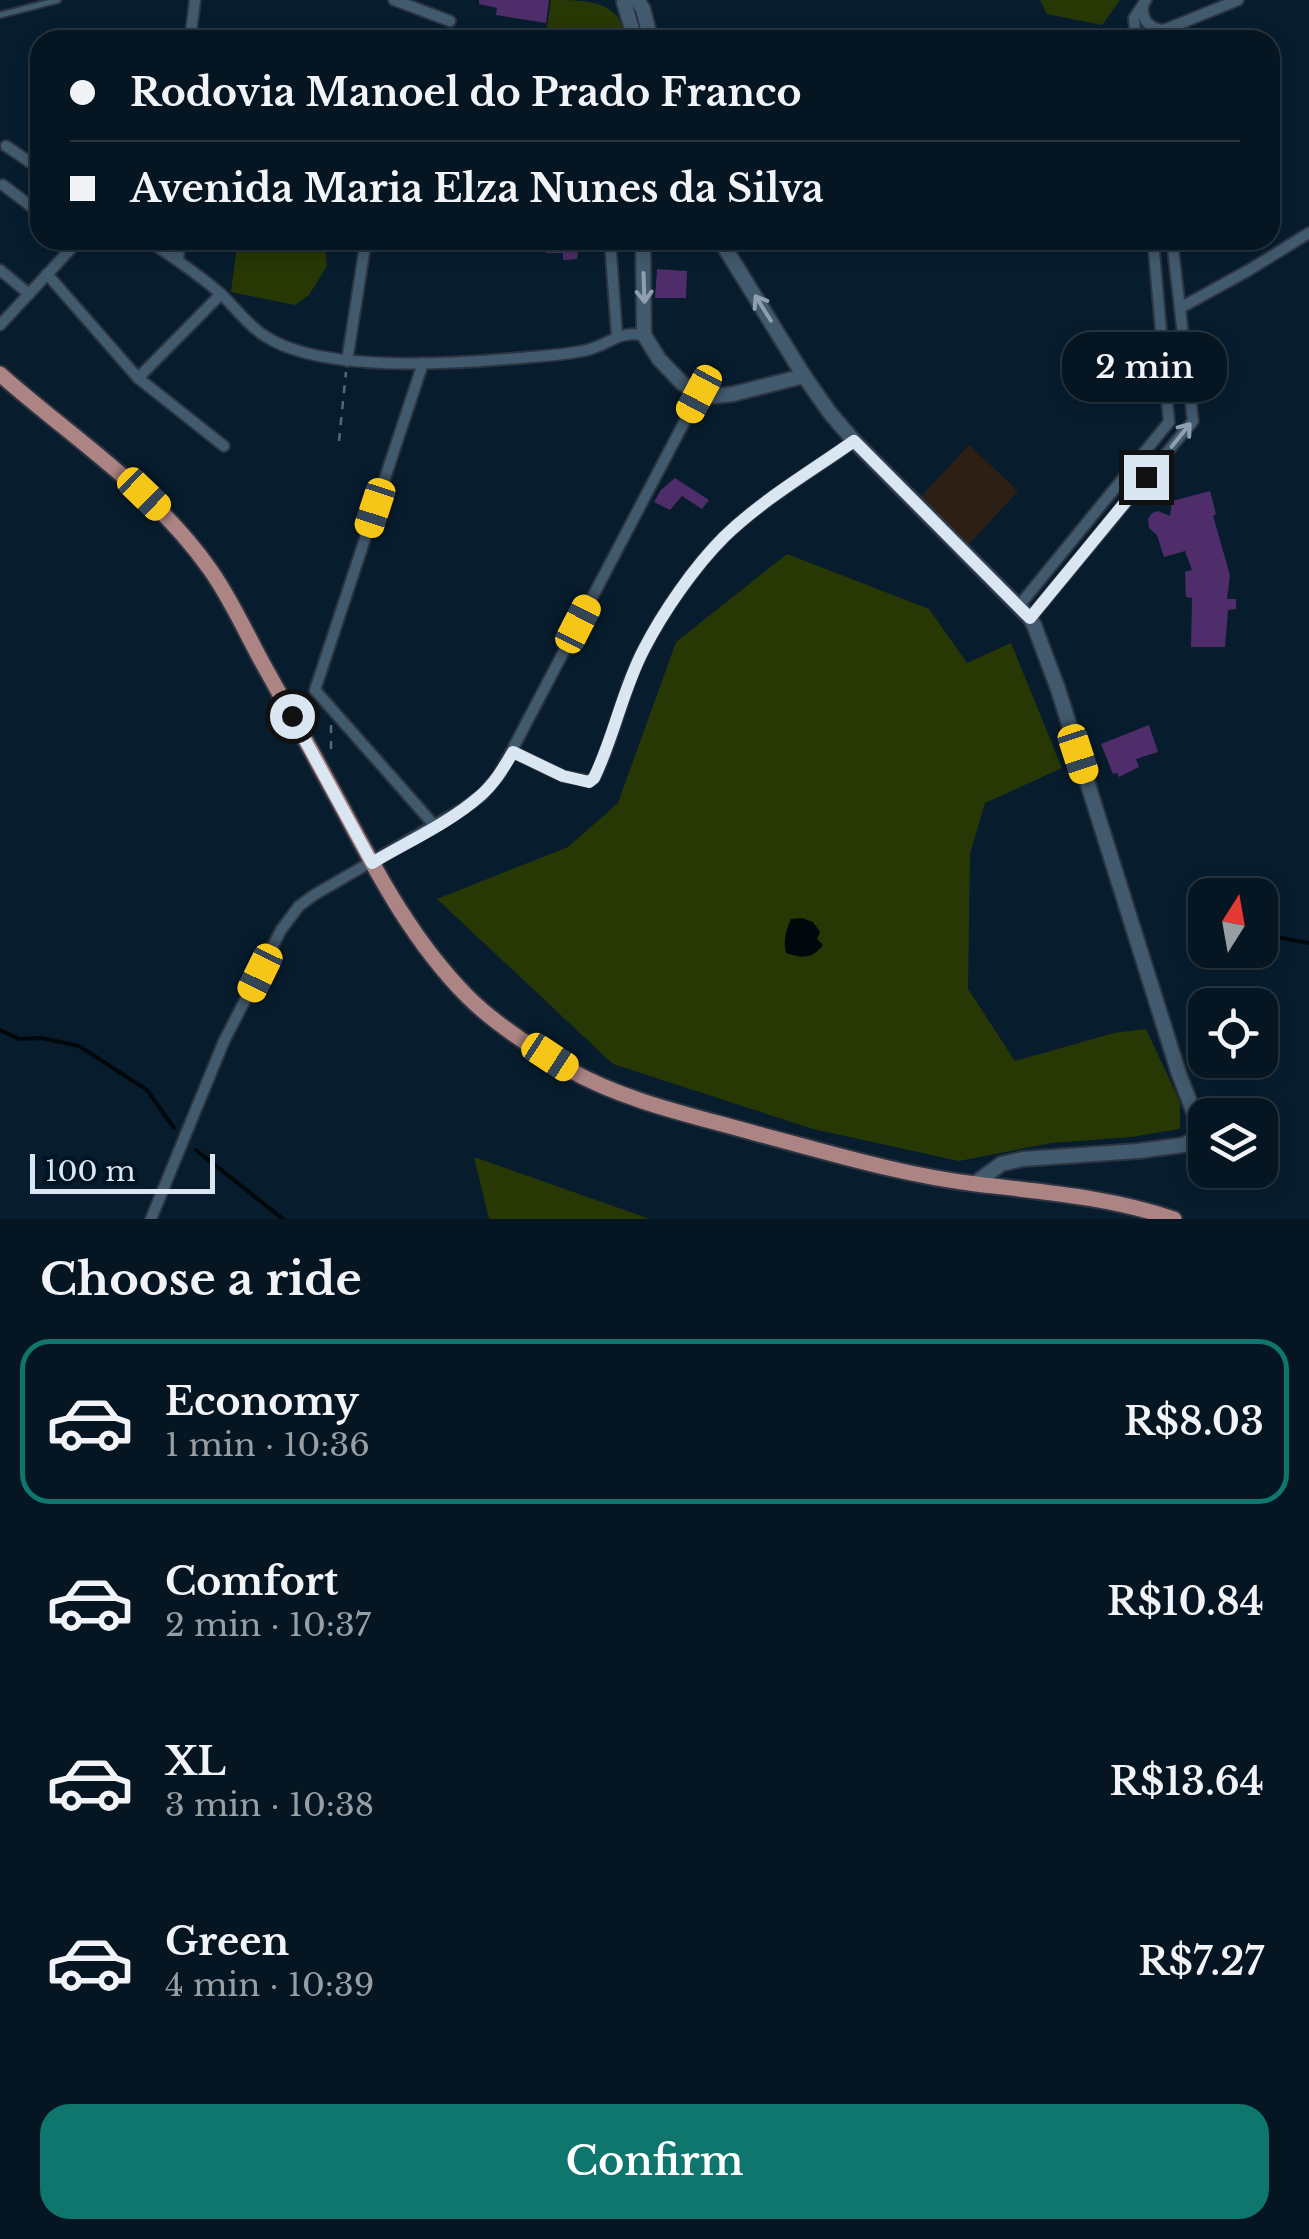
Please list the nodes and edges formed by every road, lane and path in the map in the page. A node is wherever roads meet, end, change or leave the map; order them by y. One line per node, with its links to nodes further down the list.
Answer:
1 (58, 0): 8 (lane)
2 (194, 0): 11 (street)
3 (394, 0): 6 (street)
4 (1238, 0): 10 (street)
5 (629, 1): 12 (street); 13 (street)
6 (414, 3): 9 (street)
7 (1145, 4): 10 (street); 14 (street)
8 (0, 15)
9 (450, 20)
10 (1148, 24): 15 (street)
11 (191, 30)
12 (633, 30)
13 (648, 30)
14 (1135, 30)
15 (1149, 30)
16 (6, 146): 17 (street)
17 (30, 162)
18 (3, 185): 19 (street)
19 (30, 205)
20 (1309, 232): 35 (street)
21 (69, 250): 32 (street)
22 (162, 250): 30 (street)
23 (179, 250): 30 (street)
24 (364, 250): 39 (street)
25 (611, 250): 38 (street)
26 (643, 250): 37 (street, one-way to 37)
27 (726, 250): 42 (street, one-way to 27)
28 (1154, 250): 48 (street)
29 (1173, 250): 35 (street)
30 (178, 260): 34 (street)
31 (0, 270): 33 (street)
32 (47, 274): 33 (street); 43 (street)
33 (29, 294): 36 (street)
34 (220, 294): 39 (street); 43 (street)
35 (1180, 308): 49 (street, one-way to 35)
36 (0, 325)
37 (644, 335): 38 (street); 44 (street)
38 (617, 336): 40 (street)
39 (347, 361): 40 (street); 45 (path)
40 (423, 363): 50 (street)
41 (0, 374): 52 (main road)
42 (804, 376): 44 (street); 46 (street)
43 (138, 378): 47 (street)
44 (699, 394): 51 (street)
45 (339, 441)
46 (854, 441): 48 (street); 51 (street)
47 (224, 446)
48 (1018, 607): 49 (street)
49 (1030, 618): 55 (street)
50 (325, 701): 52 (path); 53 (street)
51 (513, 752): 53 (street)
52 (326, 778): 54 (main road)
53 (436, 826): 54 (street)
54 (372, 863): 55 (main road); 56 (street)
55 (974, 1184): 57 (main road)
56 (150, 1219)
57 (1174, 1219)

